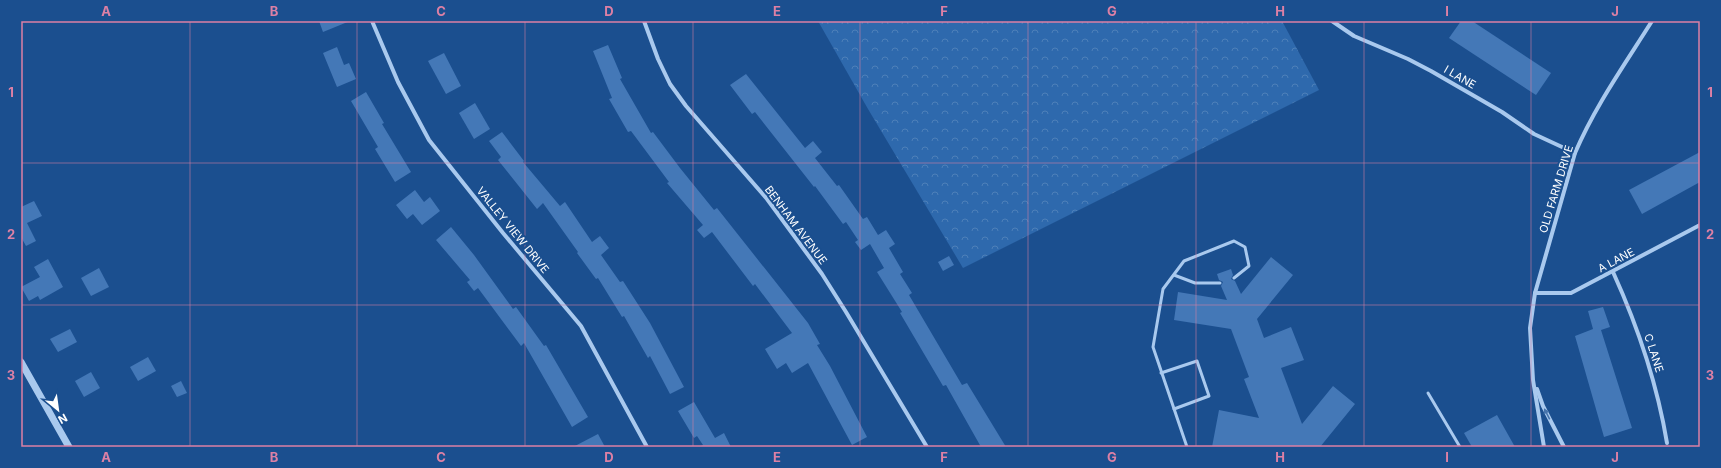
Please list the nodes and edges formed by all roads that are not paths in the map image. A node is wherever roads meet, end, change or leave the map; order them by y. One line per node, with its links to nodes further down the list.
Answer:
1 (372, 21): 19 (street, VALLEY VIEW DRIVE)
2 (644, 21): 20 (street, BENHAM AVENUE)
3 (1652, 21): 5 (street, OLD FARM DRIVE)
4 (1334, 22): 5 (street, I LANE)
5 (1575, 153): 11 (street, OLD FARM DRIVE)
6 (1700, 225): 7 (street, A LANE)
7 (1613, 272): 11 (street, A LANE); 17 (street, C LANE)
8 (1174, 275): 9 (lane); 10 (lane); 13 (lane)
9 (1234, 278)
10 (1220, 283)
11 (1535, 293): 14 (street, OLD FARM DRIVE)
12 (21, 362): 18 (street)
13 (1161, 373): 16 (lane); 16 (lane)
14 (1533, 380): 23 (street, OLD FARM DRIVE); 24 (street, OLD FARM DRIVE, one-way to 14)
15 (1428, 393): 22 (lane)
16 (1174, 410): 21 (lane)
17 (1667, 443)
18 (69, 447)
19 (647, 447)
20 (927, 447)
21 (1187, 447)
22 (1460, 447)
23 (1544, 447)
24 (1564, 447)

